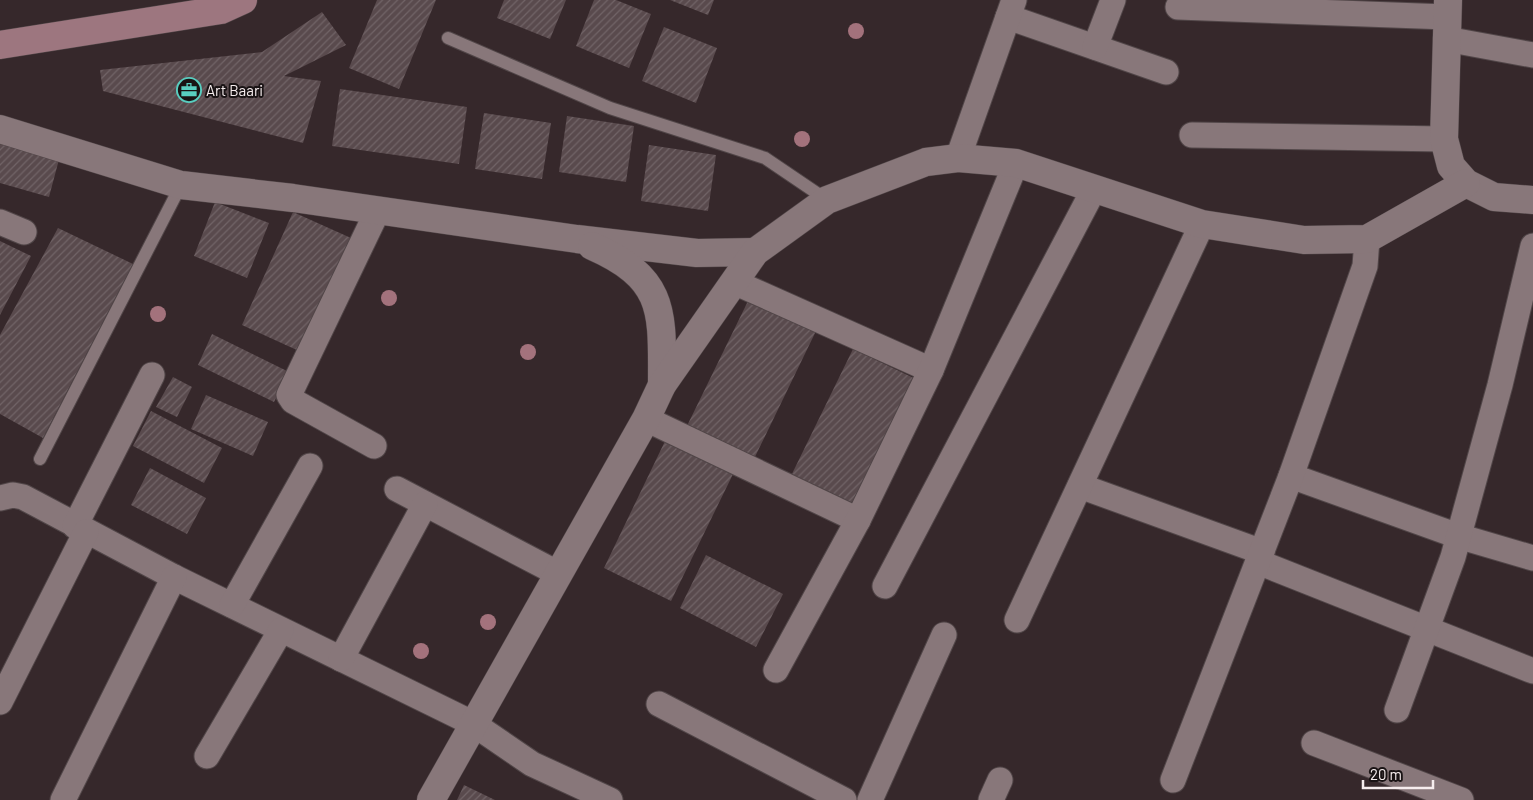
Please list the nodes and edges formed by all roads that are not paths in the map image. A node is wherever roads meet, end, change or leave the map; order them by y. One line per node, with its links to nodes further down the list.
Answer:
1 (243, 0): 7 (main road)
2 (1113, 0): 8 (street)
3 (1178, 7): 5 (street)
4 (1011, 9): 8 (street); 14 (street)
5 (1447, 19): 9 (street); 13 (street)
6 (448, 38): 19 (lane)
7 (0, 45)
8 (1095, 47): 10 (street)
9 (1533, 55)
10 (1166, 72)
11 (0, 129): 17 (street)
12 (1192, 135): 13 (street)
13 (1444, 138): 16 (street)
14 (958, 158): 15 (street); 19 (street)
15 (1016, 163): 18 (street); 30 (street)
16 (1466, 183): 20 (street); 26 (street)
17 (181, 185): 21 (street); 35 (lane)
18 (1094, 189): 23 (street); 49 (street)
19 (827, 200): 28 (street)
20 (1533, 200)
21 (378, 210): 25 (street); 34 (street)
22 (0, 222): 24 (street)
23 (1202, 224): 26 (street); 38 (street)
24 (24, 232)
25 (577, 239): 28 (street); 32 (street)
26 (1367, 239): 37 (street)
27 (1533, 246): 44 (street)
28 (755, 252): 29 (street)
29 (734, 282): 30 (street); 32 (street)
30 (931, 370): 42 (street)
31 (152, 375): 43 (street)
32 (662, 385): 33 (street)
33 (646, 419): 42 (street); 47 (street)
34 (374, 446)
35 (40, 458)
36 (310, 466): 50 (street)
37 (1291, 476): 44 (street); 45 (street)
38 (1080, 486): 45 (street); 51 (street)
39 (398, 489): 41 (street)
40 (0, 498): 43 (street)
41 (425, 504): 47 (street); 55 (street)
42 (858, 520): 56 (street)
43 (80, 529): 48 (street); 58 (street)
44 (1458, 536): 46 (street); 53 (street)
45 (1260, 557): 53 (street); 64 (street)
46 (1533, 558)
47 (557, 572): 61 (street)
48 (174, 577): 50 (street); 65 (street)
49 (885, 586)
50 (232, 605): 52 (street)
51 (1017, 620)
52 (281, 630): 55 (street); 63 (street)
53 (1427, 630): 57 (street); 60 (street)
54 (944, 635): 69 (street)
55 (341, 659): 61 (street)
56 (776, 670)
57 (1533, 671)
58 (0, 702)
59 (659, 704): 68 (street)
60 (1397, 710)
61 (472, 723): 66 (street); 67 (street)
62 (1314, 743): 70 (street)
63 (207, 756)
64 (1173, 780)
65 (63, 800)
66 (431, 800)
67 (610, 800)
68 (844, 800)
69 (870, 800)
70 (1461, 800)

